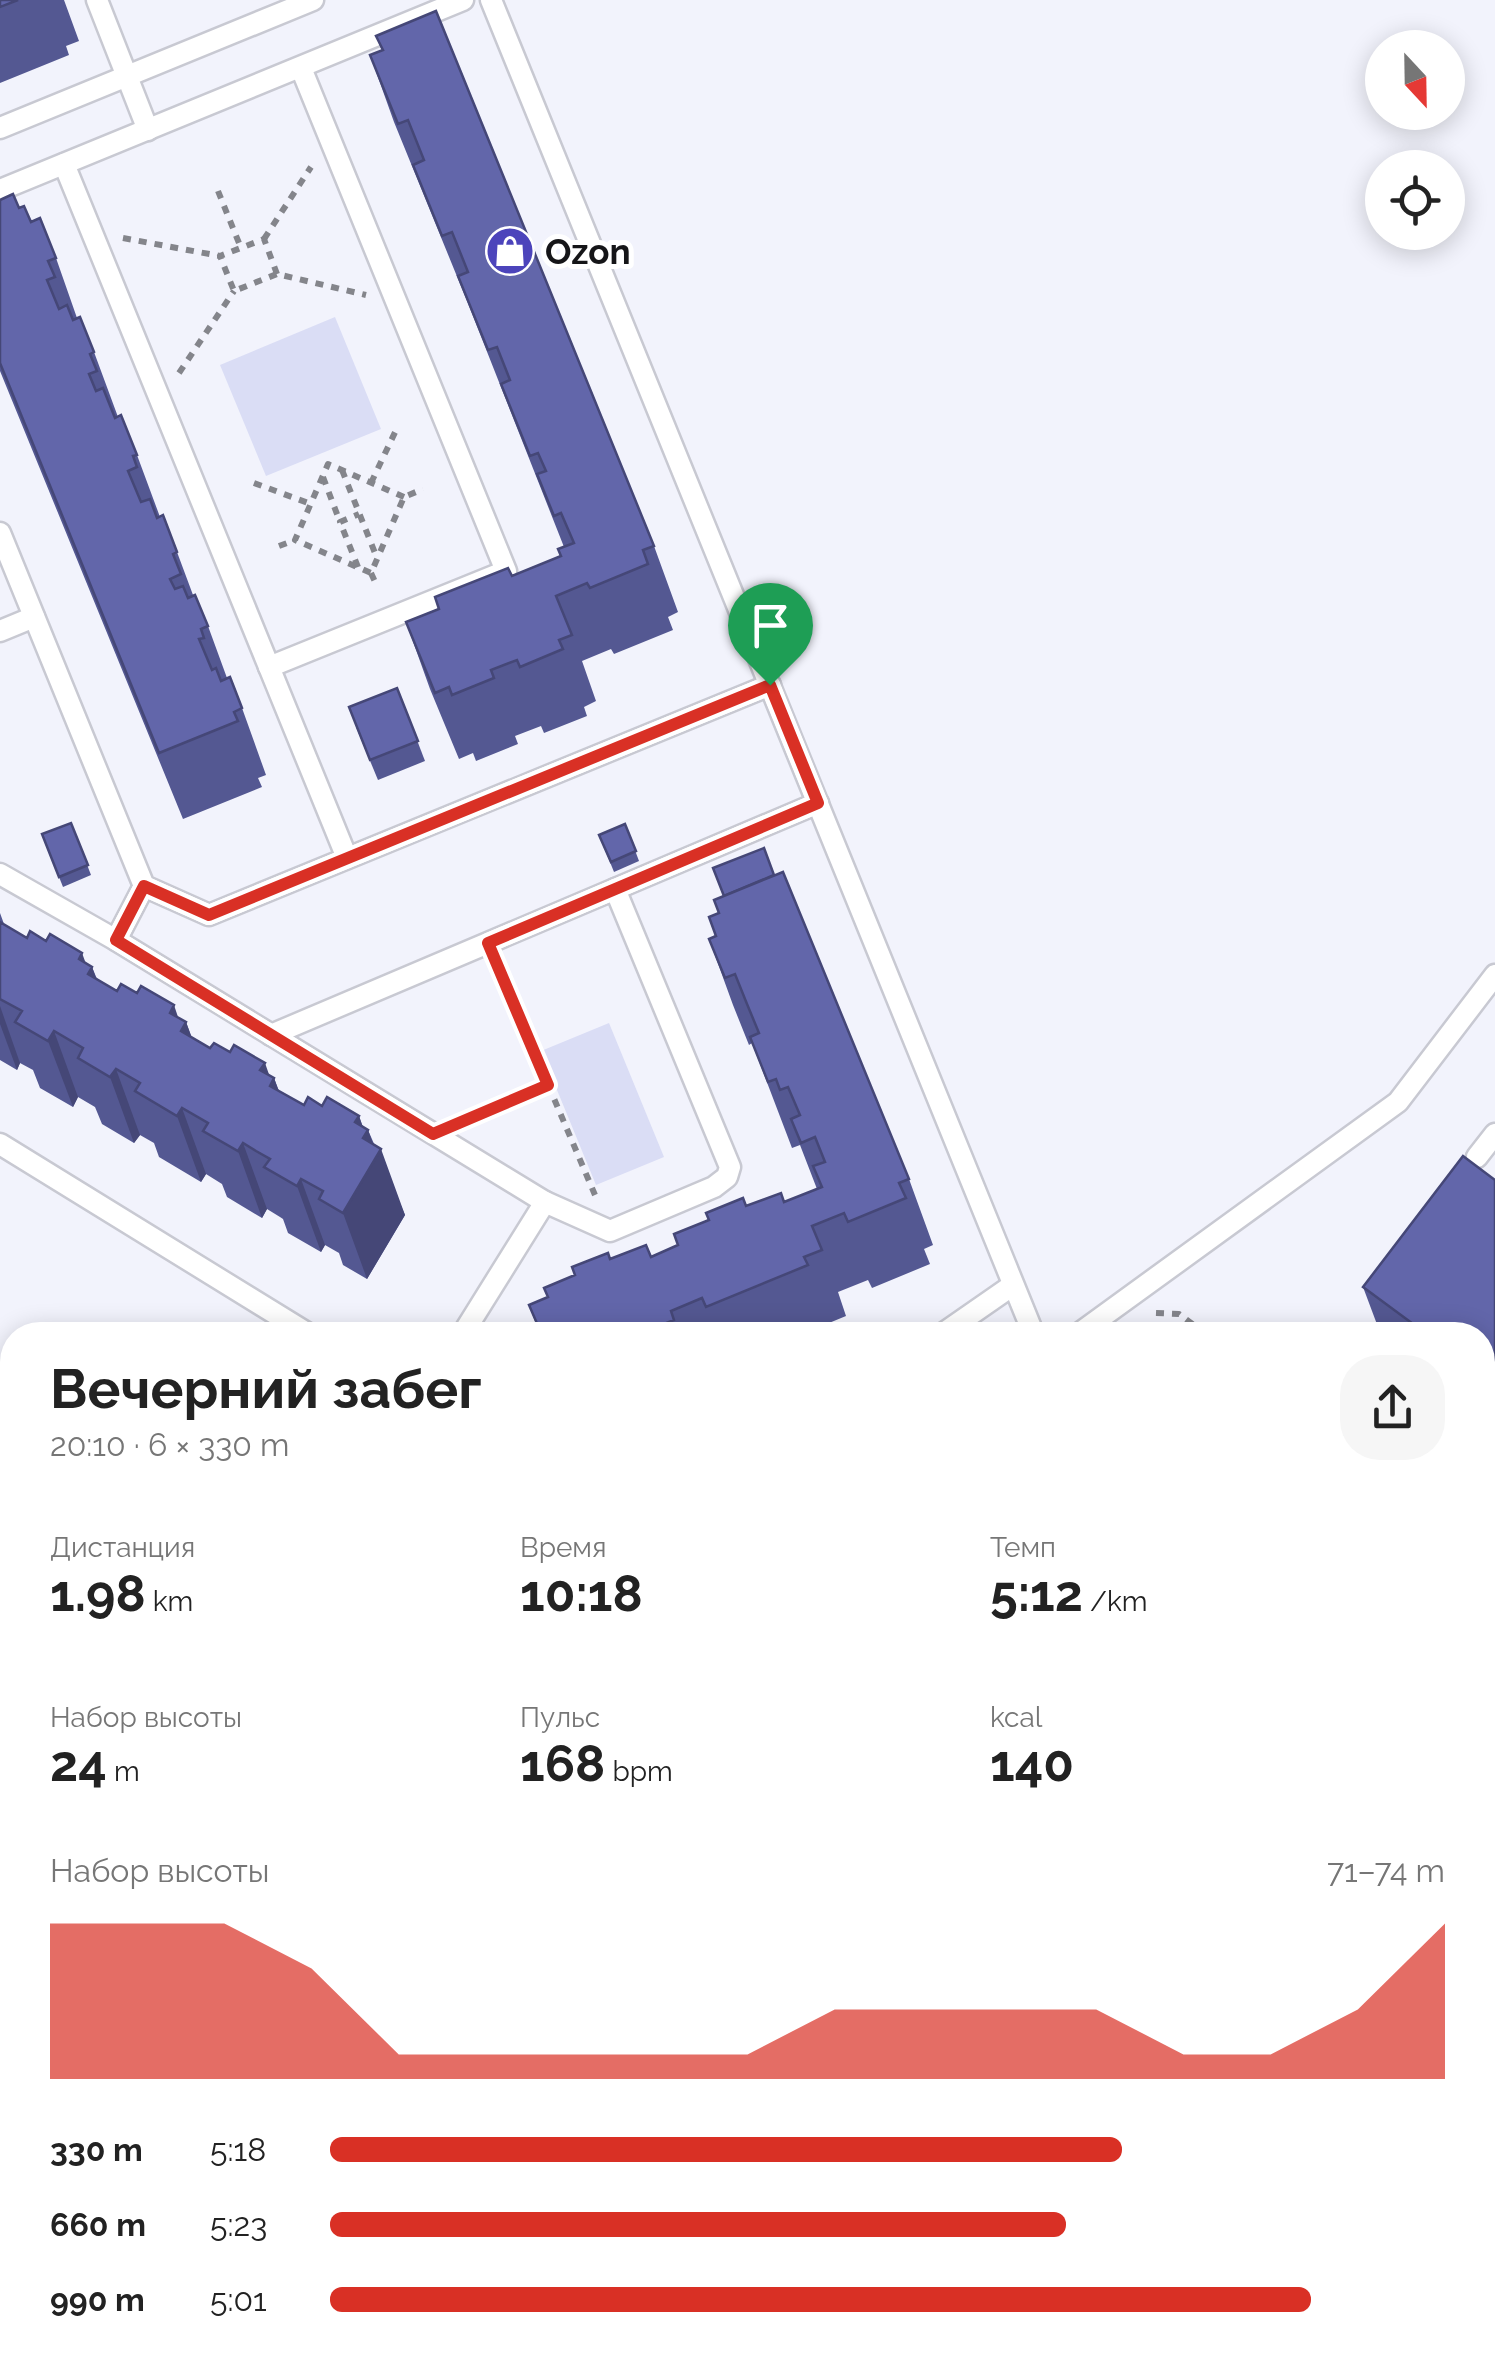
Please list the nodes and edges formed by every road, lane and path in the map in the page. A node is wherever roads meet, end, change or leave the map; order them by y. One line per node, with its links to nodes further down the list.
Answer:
1 (97, 0): 6 (lane)
2 (312, 0): 6 (lane)
3 (463, 0): 5 (lane)
4 (491, 0): 41 (lane)
5 (301, 68): 8 (lane); 40 (lane)
6 (127, 76): 7 (lane); 8 (lane)
7 (0, 128)
8 (148, 130): 9 (lane)
9 (64, 164): 11 (lane); 40 (lane)
10 (313, 164): 14 (path)
11 (0, 190)
12 (218, 191): 15 (path)
13 (109, 235): 16 (path)
14 (264, 240): 15 (path); 17 (path)
15 (241, 248): 16 (path)
16 (220, 256): 18 (path)
17 (277, 274): 18 (path); 19 (path)
18 (234, 291): 20 (path)
19 (383, 299)
20 (170, 386)
21 (398, 426): 25 (path)
22 (342, 470): 23 (path); 25 (path); 29 (path)
23 (322, 477): 28 (path); 30 (path)
24 (254, 483): 28 (path)
25 (372, 483): 27 (path)
26 (424, 490): 27 (path)
27 (404, 497): 34 (path)
28 (310, 504): 32 (path)
29 (359, 514): 30 (path); 34 (path)
30 (340, 522): 35 (path)
31 (0, 533): 38 (lane)
32 (295, 540): 33 (path); 35 (path)
33 (279, 546)
34 (378, 559): 36 (path)
35 (358, 567): 36 (path)
36 (372, 573): 37 (path)
37 (376, 584)
38 (34, 617): 39 (lane); 45 (lane)
39 (0, 631)
40 (269, 668): 43 (lane)
41 (770, 685): 42 (lane); 43 (lane)
42 (818, 803): 46 (lane); 58 (lane)
43 (347, 858): 45 (lane)
44 (0, 874): 47 (lane)
45 (144, 886): 47 (lane)
46 (615, 889): 48 (lane); 57 (lane)
47 (116, 940): 50 (lane)
48 (488, 943): 50 (lane); 51 (path)
49 (1495, 974): 64 (lane)
50 (272, 1035): 52 (lane)
51 (548, 1085): 52 (path); 57 (path)
52 (433, 1134): 56 (lane)
53 (1495, 1134): 55 (lane)
54 (0, 1144): 60 (lane)
55 (1477, 1158)
56 (545, 1202): 57 (lane); 61 (lane)
57 (610, 1230)
58 (1013, 1284): 62 (lane); 63 (lane)
59 (1146, 1314): 65 (path)
60 (289, 1322)
61 (470, 1322)
62 (960, 1322)
63 (1029, 1322)
64 (1095, 1322)
65 (1189, 1322)

